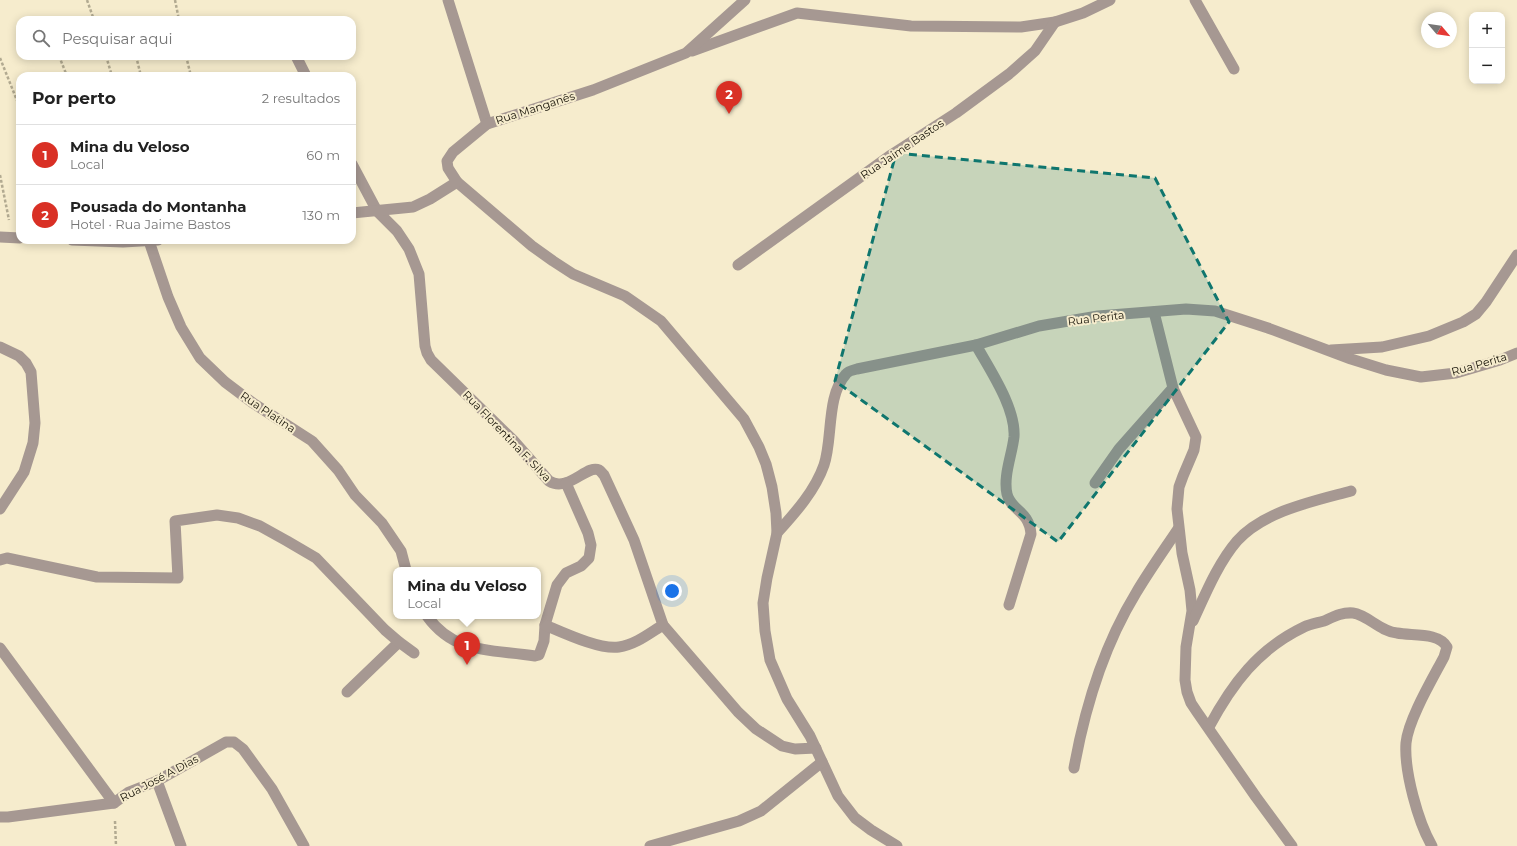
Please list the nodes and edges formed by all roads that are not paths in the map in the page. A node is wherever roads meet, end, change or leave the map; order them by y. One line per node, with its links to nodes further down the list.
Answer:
1 (448, 0): 10 (street)
2 (746, 0): 6 (street, Rua Manganês)
3 (1110, 0): 5 (street)
4 (1195, 0): 8 (street)
5 (1055, 22): 6 (street); 19 (street, Rua Jaime Bastos)
6 (686, 53): 10 (street, Rua Manganês)
7 (298, 60): 9 (street)
8 (1234, 69)
9 (304, 72)
10 (487, 124): 12 (street, Rua Manganês)
11 (356, 172): 13 (street, Rua Florentina F. Silva)
12 (457, 182): 13 (street); 31 (street)
13 (377, 211): 14 (street); 26 (street, Rua Florentina F. Silva)
14 (356, 213)
15 (0, 237): 16 (street)
16 (16, 237)
17 (155, 244): 33 (street, Rua Platina)
18 (1517, 254): 23 (street)
19 (738, 265)
20 (1154, 312): 21 (street, Rua Perita); 23 (street, Rua Perita); 25 (street)
21 (976, 345): 31 (street, Rua Perita); 34 (street)
22 (0, 348): 29 (street)
23 (1326, 350): 24 (street, Rua Perita)
24 (1517, 353)
25 (1173, 388): 27 (street); 30 (street)
26 (566, 483): 36 (street, Rua Florentina F. Silva); 37 (street)
27 (1095, 483)
28 (1351, 491): 38 (street)
29 (0, 508)
30 (1178, 529): 38 (street); 46 (street)
31 (777, 533): 44 (street)
32 (0, 560): 39 (street)
33 (405, 567)
34 (1009, 605)
35 (430, 619): 37 (street)
36 (663, 625): 37 (street); 44 (street, Rua Florentina F. Silva)
37 (545, 626)
38 (1190, 627): 43 (street)
39 (399, 642): 41 (street); 42 (street)
40 (0, 648): 48 (street)
41 (414, 653)
42 (347, 692)
43 (1209, 727): 54 (street); 55 (street)
44 (816, 748): 45 (street)
45 (822, 762): 52 (street); 53 (street)
46 (1074, 768)
47 (157, 781): 48 (street, Rua José A Dias); 50 (street); 51 (street, Rua José A Dias)
48 (114, 803): 49 (street, Rua José A Dias)
49 (0, 816)
50 (181, 846)
51 (304, 846)
52 (650, 846)
53 (897, 846)
54 (1292, 846)
55 (1432, 846)

